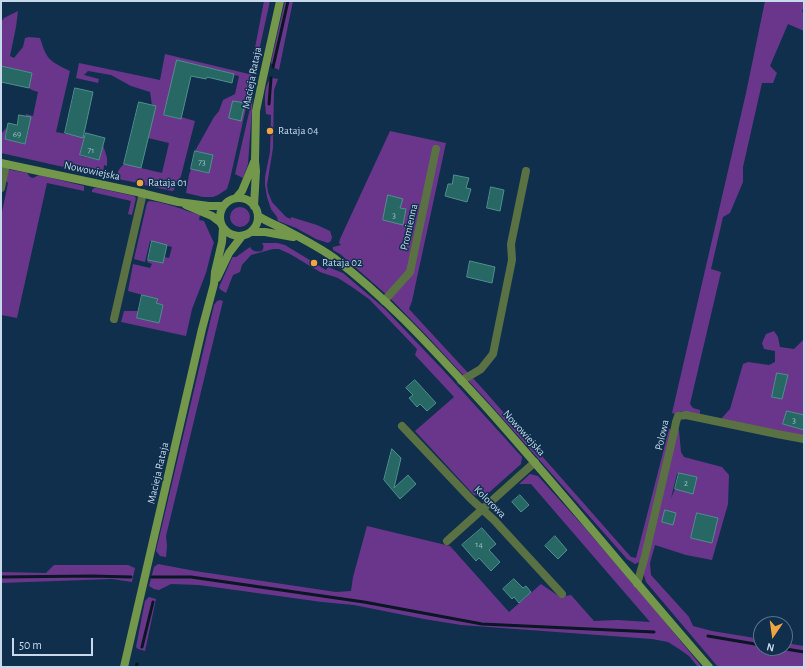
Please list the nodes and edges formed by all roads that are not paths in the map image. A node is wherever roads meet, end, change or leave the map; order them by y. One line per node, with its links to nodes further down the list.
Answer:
1 (280, 1): 3 (street, Macieja Rataja)
2 (436, 149): 18 (street, Promienna)
3 (255, 161): 8 (street, Macieja Rataja); 11 (street, Macieja Rataja)
4 (3, 163): 6 (street); 7 (street, Nowowiejska)
5 (526, 171): 20 (street)
6 (1, 188)
7 (143, 193): 9 (street, Nowowiejska); 19 (street)
8 (236, 198): 10 (street); 11 (street)
9 (178, 202): 10 (street, Nowowiejska); 13 (street, Nowowiejska)
10 (223, 206): 13 (street)
11 (254, 206): 12 (street)
12 (258, 216): 14 (street); 16 (street, Nowowiejska)
13 (222, 225): 15 (street); 17 (street, Macieja Rataja)
14 (251, 232): 15 (street); 16 (street, Nowowiejska)
15 (242, 236): 17 (street, Macieja Rataja)
16 (300, 238): 18 (street, Nowowiejska)
17 (214, 284): 28 (street, Macieja Rataja)
18 (384, 300): 20 (street, Nowowiejska)
19 (114, 319)
20 (461, 381): 23 (street, Nowowiejska)
21 (402, 426): 24 (street, Kolorowa)
22 (804, 439): 26 (street, Polowa)
23 (535, 462): 24 (street); 26 (street, Nowowiejska)
24 (482, 509): 25 (street); 27 (street, Kolorowa)
25 (447, 541)
26 (637, 584): 29 (street, Nowowiejska)
27 (562, 594)
28 (124, 667)
29 (709, 667)

